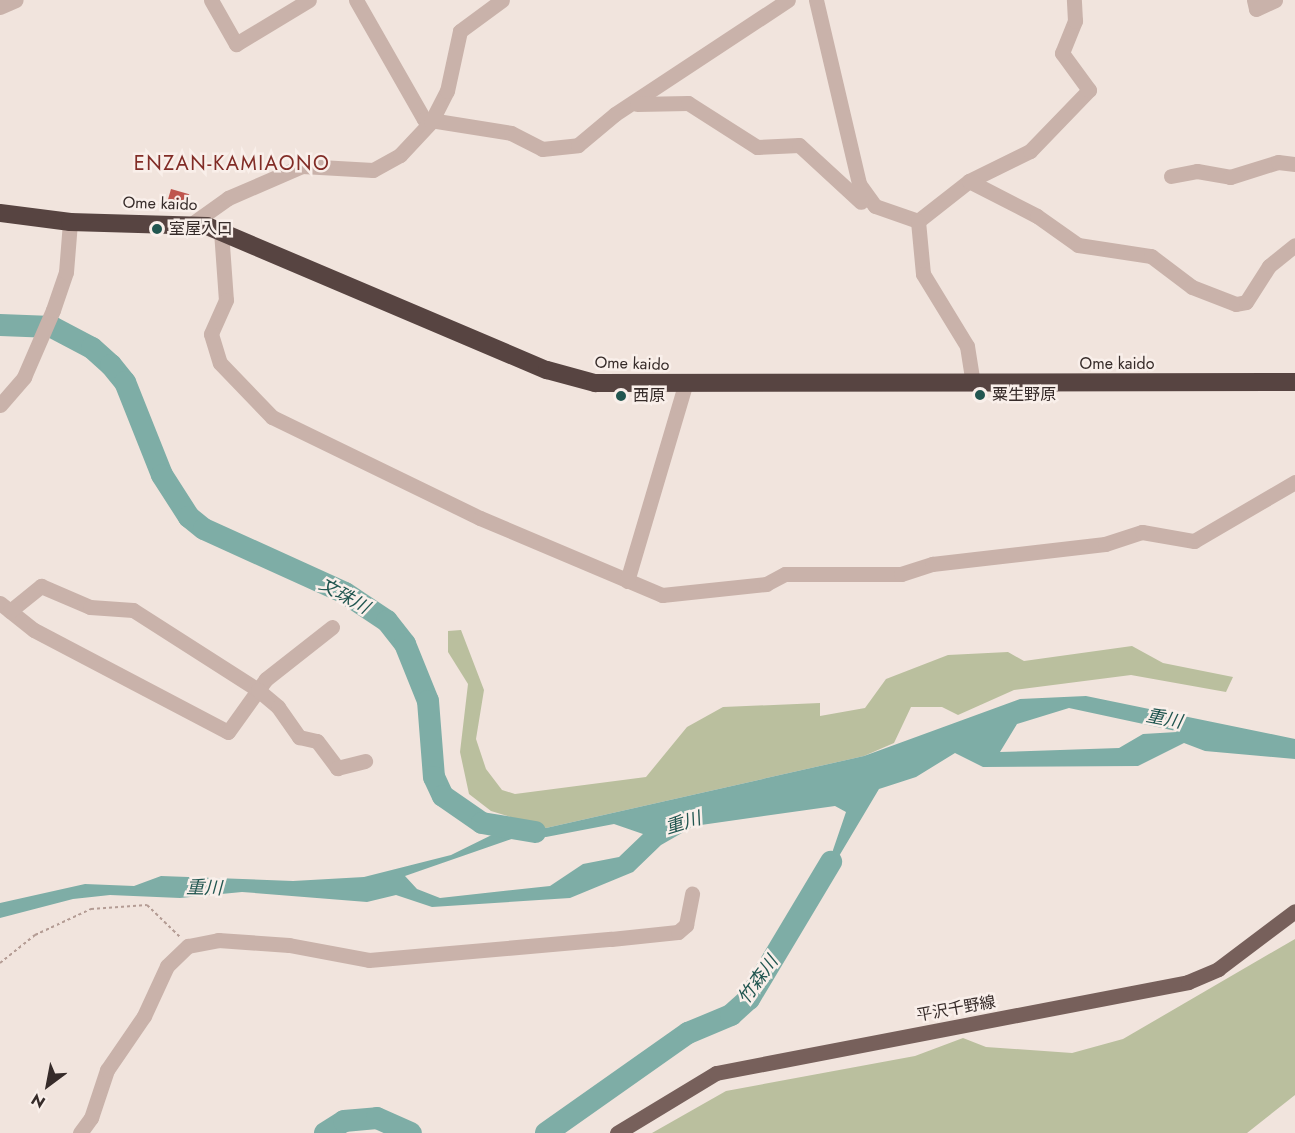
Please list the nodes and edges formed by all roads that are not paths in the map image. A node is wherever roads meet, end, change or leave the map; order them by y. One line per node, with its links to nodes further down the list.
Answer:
1 (16, 0): 11 (street)
2 (211, 0): 3 (street)
3 (309, 0)
4 (356, 0): 13 (street)
5 (502, 0): 13 (street)
6 (788, 0): 12 (street)
7 (816, 0): 17 (street)
8 (1074, 0): 16 (street)
9 (1254, 0): 10 (street)
10 (1275, 0)
11 (0, 7)
12 (637, 104): 13 (street); 17 (street)
13 (430, 122): 21 (street)
14 (1295, 164): 15 (street)
15 (1171, 176)
16 (969, 181): 19 (street); 23 (street)
17 (890, 212): 19 (street)
18 (0, 213): 20 (highway, Ome kaido)
19 (918, 221): 25 (street)
20 (70, 222): 21 (highway, Ome kaido); 27 (street)
21 (193, 223): 22 (highway, Ome kaido)
22 (221, 231): 26 (highway, Ome kaido); 29 (street)
23 (1295, 245)
24 (1295, 382): 25 (highway, Ome kaido)
25 (973, 384): 26 (highway, Ome kaido)
26 (685, 385): 29 (street)
27 (0, 405)
28 (1295, 482): 29 (street)
29 (627, 581)
30 (5, 607): 32 (street); 32 (street)
31 (332, 627): 32 (street)
32 (258, 690): 33 (street)
33 (365, 761)
34 (692, 894): 36 (street)
35 (1295, 911): 37 (main road, 平沢千野線)
36 (80, 1133)
37 (618, 1133)

